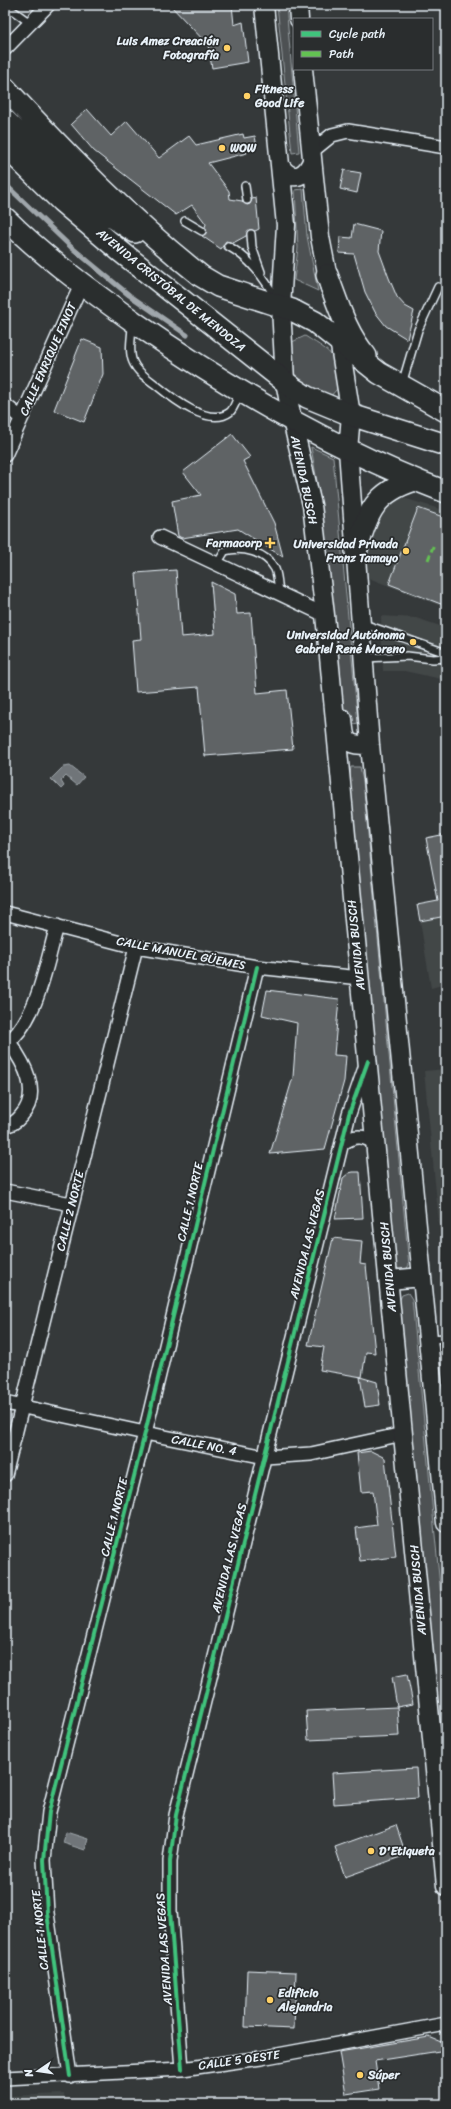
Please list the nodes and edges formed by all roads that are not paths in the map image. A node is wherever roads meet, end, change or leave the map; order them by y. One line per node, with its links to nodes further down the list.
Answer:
1 (5, 5): 6 (lane)
2 (48, 5): 6 (street)
3 (264, 5): 14 (main road, AVENIDA BUSCH)
4 (298, 5): 5 (main road)
5 (299, 18)
6 (30, 24): 7 (street)
7 (5, 49)
8 (304, 70): 13 (main road)
9 (5, 88): 22 (main road, AVENIDA CRISTÓBAL DE MENDOZA)
10 (5, 120): 22 (main road, AVENIDA CRISTÓBAL DE MENDOZA)
11 (5, 146): 30 (main road, AVENIDA CRISTÓBAL DE MENDOZA)
12 (446, 147): 13 (street)
13 (312, 156): 14 (main road); 23 (main road)
14 (281, 168): 27 (main road, AVENIDA BUSCH)
15 (245, 186): 16 (lane)
16 (247, 200)
17 (5, 218): 25 (main road)
18 (185, 221): 19 (lane)
19 (202, 230)
20 (251, 234): 24 (lane)
21 (228, 246): 24 (lane)
22 (186, 265): 27 (main road, AVENIDA CRISTÓBAL DE MENDOZA)
23 (327, 275): 29 (main road); 31 (main road)
24 (263, 276): 27 (lane)
25 (81, 285): 28 (main road); 36 (street, CALLE ENRIQUE FINOT)
26 (438, 287): 31 (lane)
27 (281, 306): 29 (main road, AVENIDA CRISTÓBAL DE MENDOZA); 30 (main road, AVENIDA BUSCH)
28 (133, 321): 32 (main road); 32 (lane)
29 (340, 344): 31 (main road, AVENIDA CRISTÓBAL DE MENDOZA); 35 (main road)
30 (285, 381): 35 (main road, AVENIDA CRISTÓBAL DE MENDOZA); 37 (main road, AVENIDA BUSCH)
31 (394, 382): 34 (main road)
32 (240, 392): 37 (main road)
33 (5, 405): 36 (street)
34 (441, 405)
35 (351, 415): 38 (main road, AVENIDA CRISTÓBAL DE MENDOZA); 39 (main road)
36 (21, 418): 40 (street, CALLE ENRIQUE FINOT)
37 (292, 420): 39 (main road); 47 (main road, AVENIDA BUSCH)
38 (446, 445)
39 (348, 450): 41 (main road); 44 (main road)
40 (5, 455)
41 (415, 480): 42 (main road); 44 (main road)
42 (446, 492)
43 (160, 537): 45 (street)
44 (356, 552): 48 (main road)
45 (217, 564): 46 (street); 46 (lane)
46 (279, 594): 47 (street)
47 (325, 615): 49 (main road, AVENIDA BUSCH)
48 (361, 623): 50 (lane); 51 (main road)
49 (328, 653): 53 (main road); 58 (main road, AVENIDA BUSCH)
50 (446, 653)
51 (363, 658): 52 (lane); 53 (main road)
52 (446, 658)
53 (370, 745): 66 (main road)
54 (5, 913): 55 (street, CALLE MANUEL GÜEMES)
55 (57, 926): 56 (street, CALLE MANUEL GÜEMES); 59 (street)
56 (136, 947): 57 (street, CALLE MANUEL GÜEMES); 65 (street, CALLE 2 NORTE)
57 (256, 968): 58 (street, CALLE MANUEL GÜEMES); 72 (street, CALLE 1 NORTE)
58 (360, 978): 60 (main road, AVENIDA BUSCH)
59 (7, 1043): 61 (street)
60 (368, 1061): 62 (street, AVENIDA LAS VEGAS); 63 (main road, AVENIDA BUSCH)
61 (5, 1125)
62 (342, 1144): 63 (street); 74 (street, AVENIDA LAS VEGAS)
63 (376, 1145): 67 (main road, AVENIDA BUSCH)
64 (5, 1191): 65 (street)
65 (71, 1204): 71 (street, CALLE 2 NORTE)
66 (422, 1277): 67 (main road); 69 (main road)
67 (390, 1280): 73 (main road, AVENIDA BUSCH)
68 (446, 1338): 69 (lane)
69 (428, 1339): 76 (main road)
70 (5, 1403): 71 (street, CALLE NO. 4)
71 (23, 1407): 72 (street, CALLE NO. 4); 75 (street, CALLE 2 NORTE)
72 (146, 1433): 74 (street, CALLE NO. 4); 80 (street, CALLE 1 NORTE)
73 (403, 1434): 74 (street, CALLE NO. 4); 77 (main road, AVENIDA BUSCH)
74 (265, 1457): 79 (street, AVENIDA LAS VEGAS)
75 (5, 1475)
76 (445, 1512)
77 (446, 1886)
78 (446, 2024): 79 (street, CALLE 5 OESTE)
79 (182, 2068): 80 (street, CALLE 5 OESTE)
80 (70, 2076): 81 (street, CALLE 5 OESTE)
81 (5, 2078)

